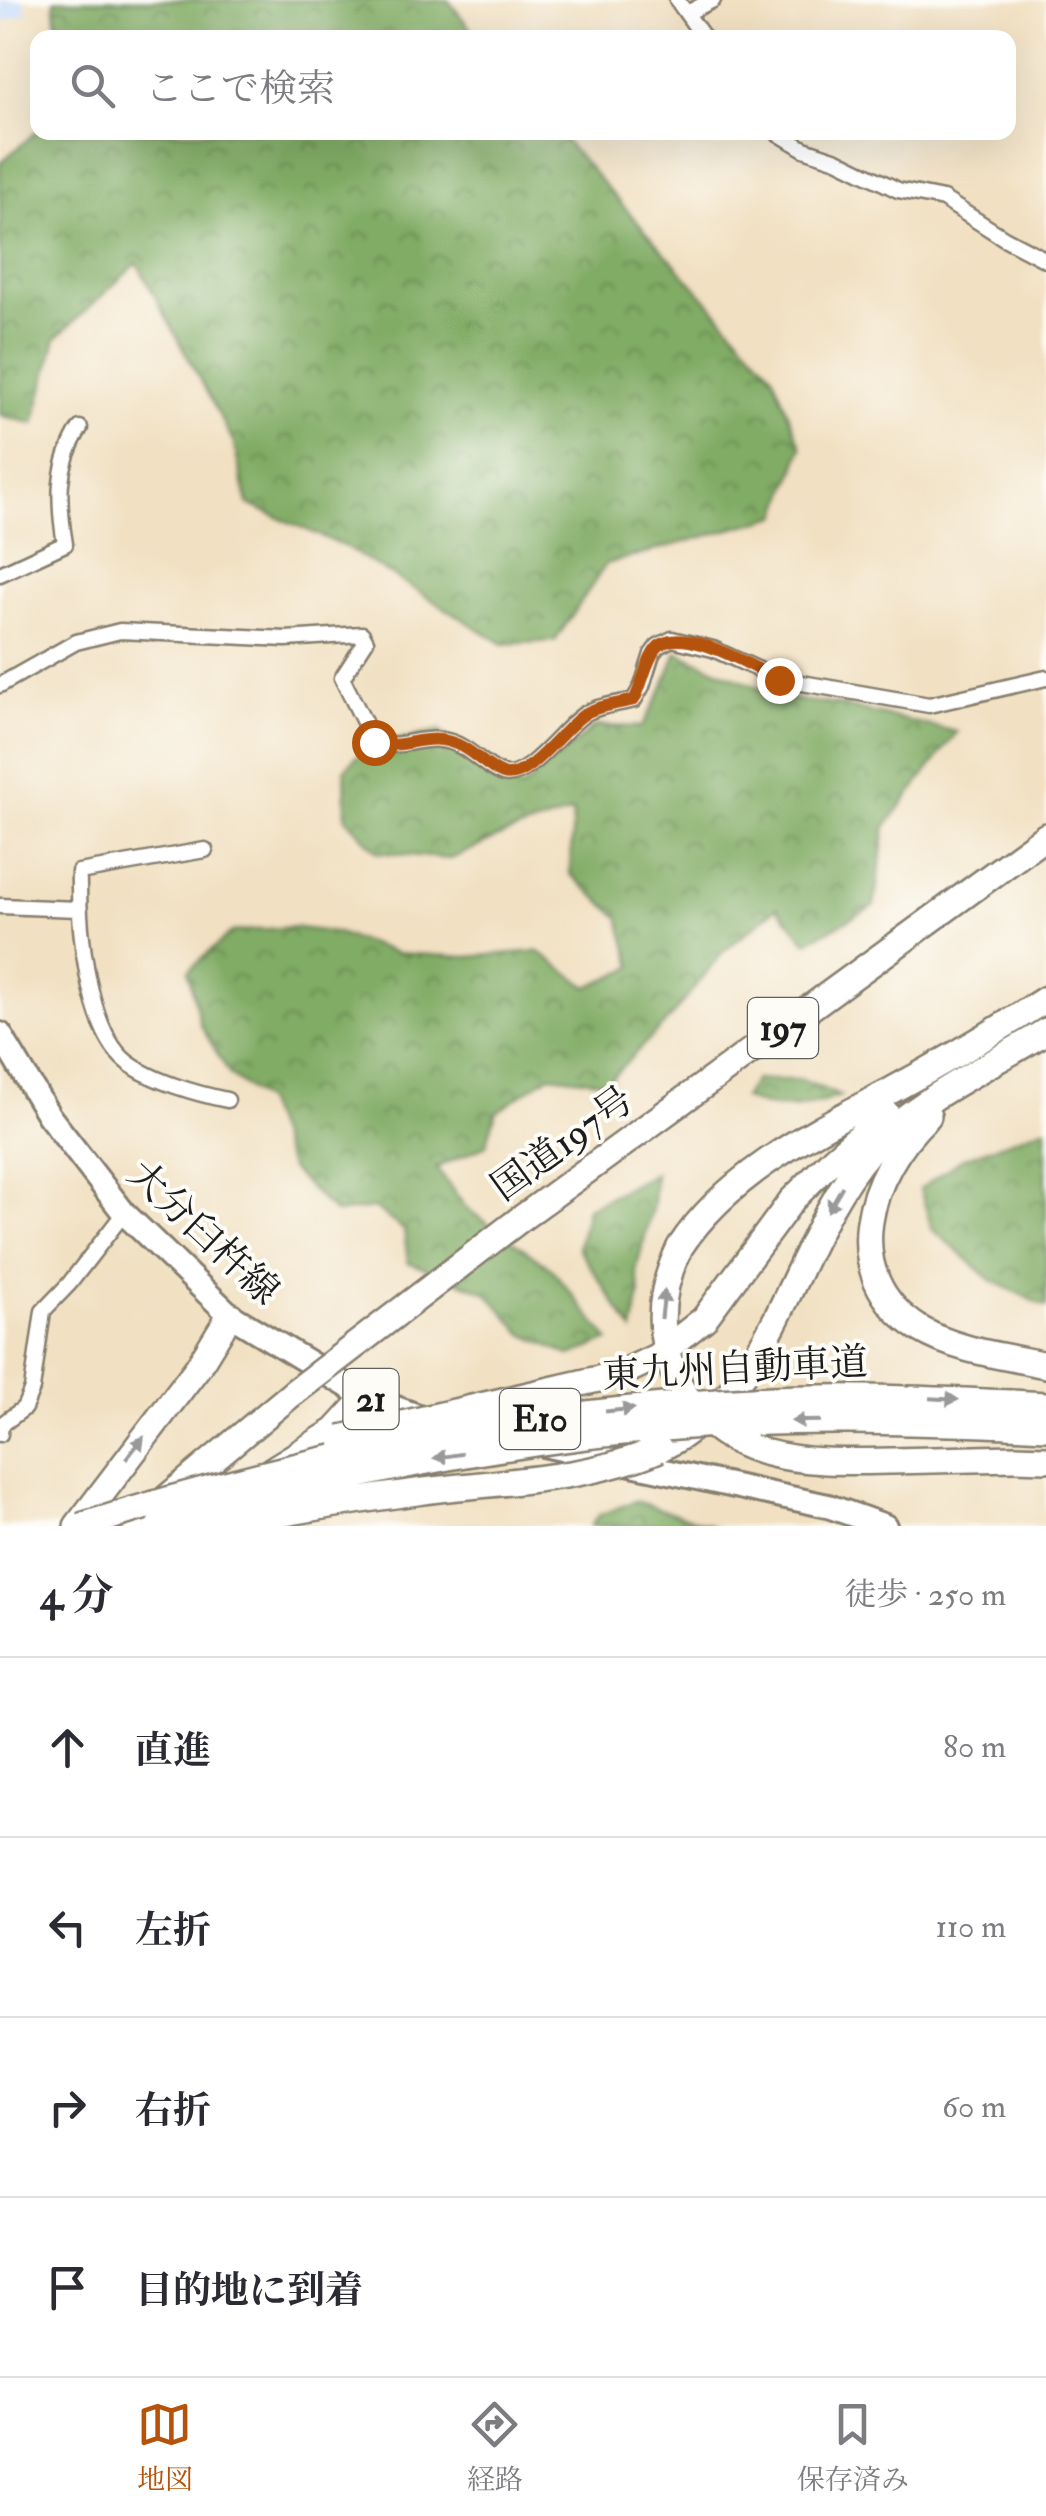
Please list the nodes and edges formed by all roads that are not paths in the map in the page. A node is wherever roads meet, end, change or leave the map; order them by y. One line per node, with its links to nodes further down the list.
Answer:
1 (677, 0): 3 (street)
2 (713, 0): 3 (street)
3 (689, 12): 4 (street)
4 (699, 30)
5 (789, 140): 6 (street)
6 (1046, 260)
7 (80, 428): 8 (street)
8 (0, 574)
9 (1046, 678): 10 (street)
10 (0, 686)
11 (1046, 836): 16 (highway, 国道197号 / 197)
12 (1046, 849): 16 (highway)
13 (205, 850): 15 (street)
14 (0, 906): 15 (street)
15 (78, 909): 22 (street)
16 (929, 921): 32 (highway, 国道197号 / 197, bridge)
17 (1046, 998): 20 (highway)
18 (1046, 1031): 21 (highway)
19 (0, 1034): 23 (main road, 大分臼杵線 / 21)
20 (973, 1046): 31 (highway, one-way to 20, bridge); 32 (highway, bridge)
21 (986, 1069): 25 (highway); 36 (highway, one-way to 36, bridge)
22 (228, 1100)
23 (124, 1213): 24 (main road, 大分臼杵線 / 21); 30 (street)
24 (230, 1315): 26 (main road, 大分臼杵線 / 21); 33 (highway, one-way to 24)
25 (1046, 1366)
26 (366, 1398): 35 (highway); 37 (main road, 大分臼杵線 / 21)
27 (1046, 1404): 28 (highway, 東九州自動車道 / E10)
28 (1010, 1414): 29 (highway, 東九州自動車道 / E10); 32 (highway, 東九州自動車道 / E10, one-way to 28, bridge); 34 (highway, 東九州自動車道 / E10, one-way to 34, bridge)
29 (1046, 1428)
30 (0, 1434)
31 (1046, 1459)
32 (136, 1517): 33 (highway, 東九州自動車道 / E10, bridge)
33 (79, 1526)
34 (158, 1526)
35 (178, 1526)
36 (218, 1526)
37 (884, 1526)

